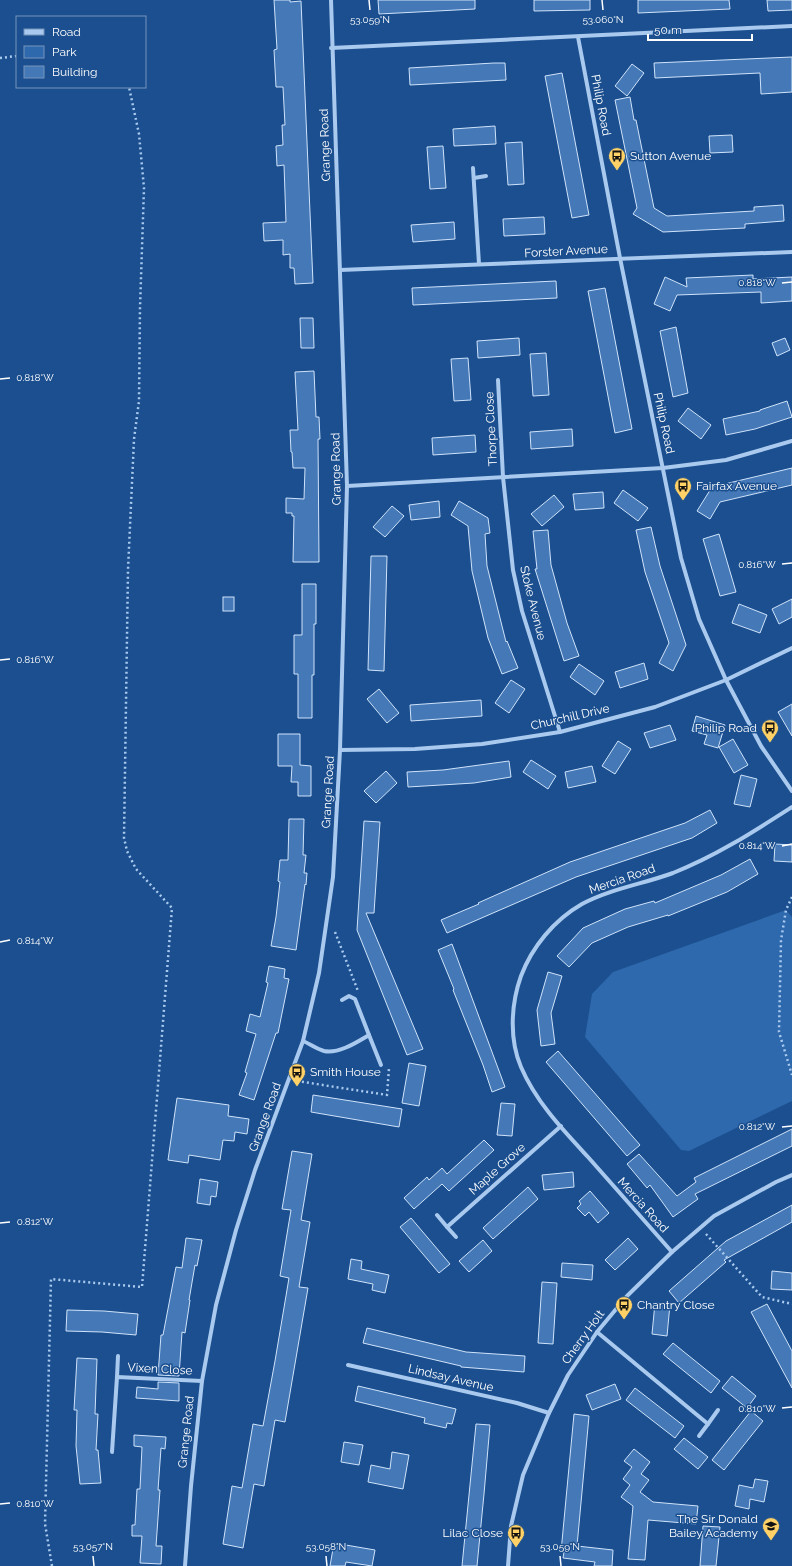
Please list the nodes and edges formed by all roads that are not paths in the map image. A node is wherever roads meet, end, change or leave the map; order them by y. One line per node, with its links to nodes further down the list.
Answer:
1 (330, 0): 4 (street, Grange Road)
2 (792, 26): 3 (street)
3 (578, 37): 4 (street); 9 (street, Philip Road)
4 (331, 48): 11 (street, Grange Road)
5 (473, 168): 7 (street)
6 (486, 176): 7 (street)
7 (474, 178): 10 (street)
8 (792, 252): 9 (street, Forster Avenue)
9 (620, 258): 10 (street, Forster Avenue); 14 (street, Philip Road)
10 (479, 264): 11 (street, Forster Avenue)
11 (340, 270): 16 (street, Grange Road)
12 (498, 380): 15 (street, Thorpe Close)
13 (792, 441): 14 (street)
14 (664, 468): 15 (street); 18 (street, Philip Road)
15 (503, 477): 16 (street); 19 (street, Stoke Avenue)
16 (347, 486): 20 (street, Grange Road)
17 (792, 648): 18 (street, Churchill Drive)
18 (726, 680): 19 (street, Churchill Drive); 21 (street, Philip Road)
19 (560, 732): 20 (street, Churchill Drive)
20 (340, 750): 25 (street, Grange Road)
21 (792, 791)
22 (792, 808): 27 (street, Mercia Road)
23 (342, 1000): 24 (street)
24 (369, 1035): 25 (street); 26 (street)
25 (304, 1041): 37 (street, Grange Road)
26 (381, 1065)
27 (560, 1126): 30 (street, Maple Grove); 32 (street, Mercia Road)
28 (792, 1176): 32 (street, Cherry Holt)
29 (437, 1215): 30 (street)
30 (447, 1227): 31 (street)
31 (456, 1237)
32 (672, 1252): 33 (street, Cherry Holt)
33 (597, 1332): 39 (street, Cherry Holt); 40 (street)
34 (118, 1356): 36 (street, Vixen Close)
35 (348, 1365): 39 (street, Lindsay Avenue)
36 (117, 1377): 37 (street, Vixen Close); 42 (street, Vixen Close)
37 (202, 1381): 43 (street, Grange Road)
38 (718, 1410): 40 (street)
39 (549, 1413): 44 (street, Cherry Holt)
40 (708, 1424): 41 (street)
41 (699, 1436)
42 (112, 1452)
43 (185, 1566)
44 (508, 1566)

